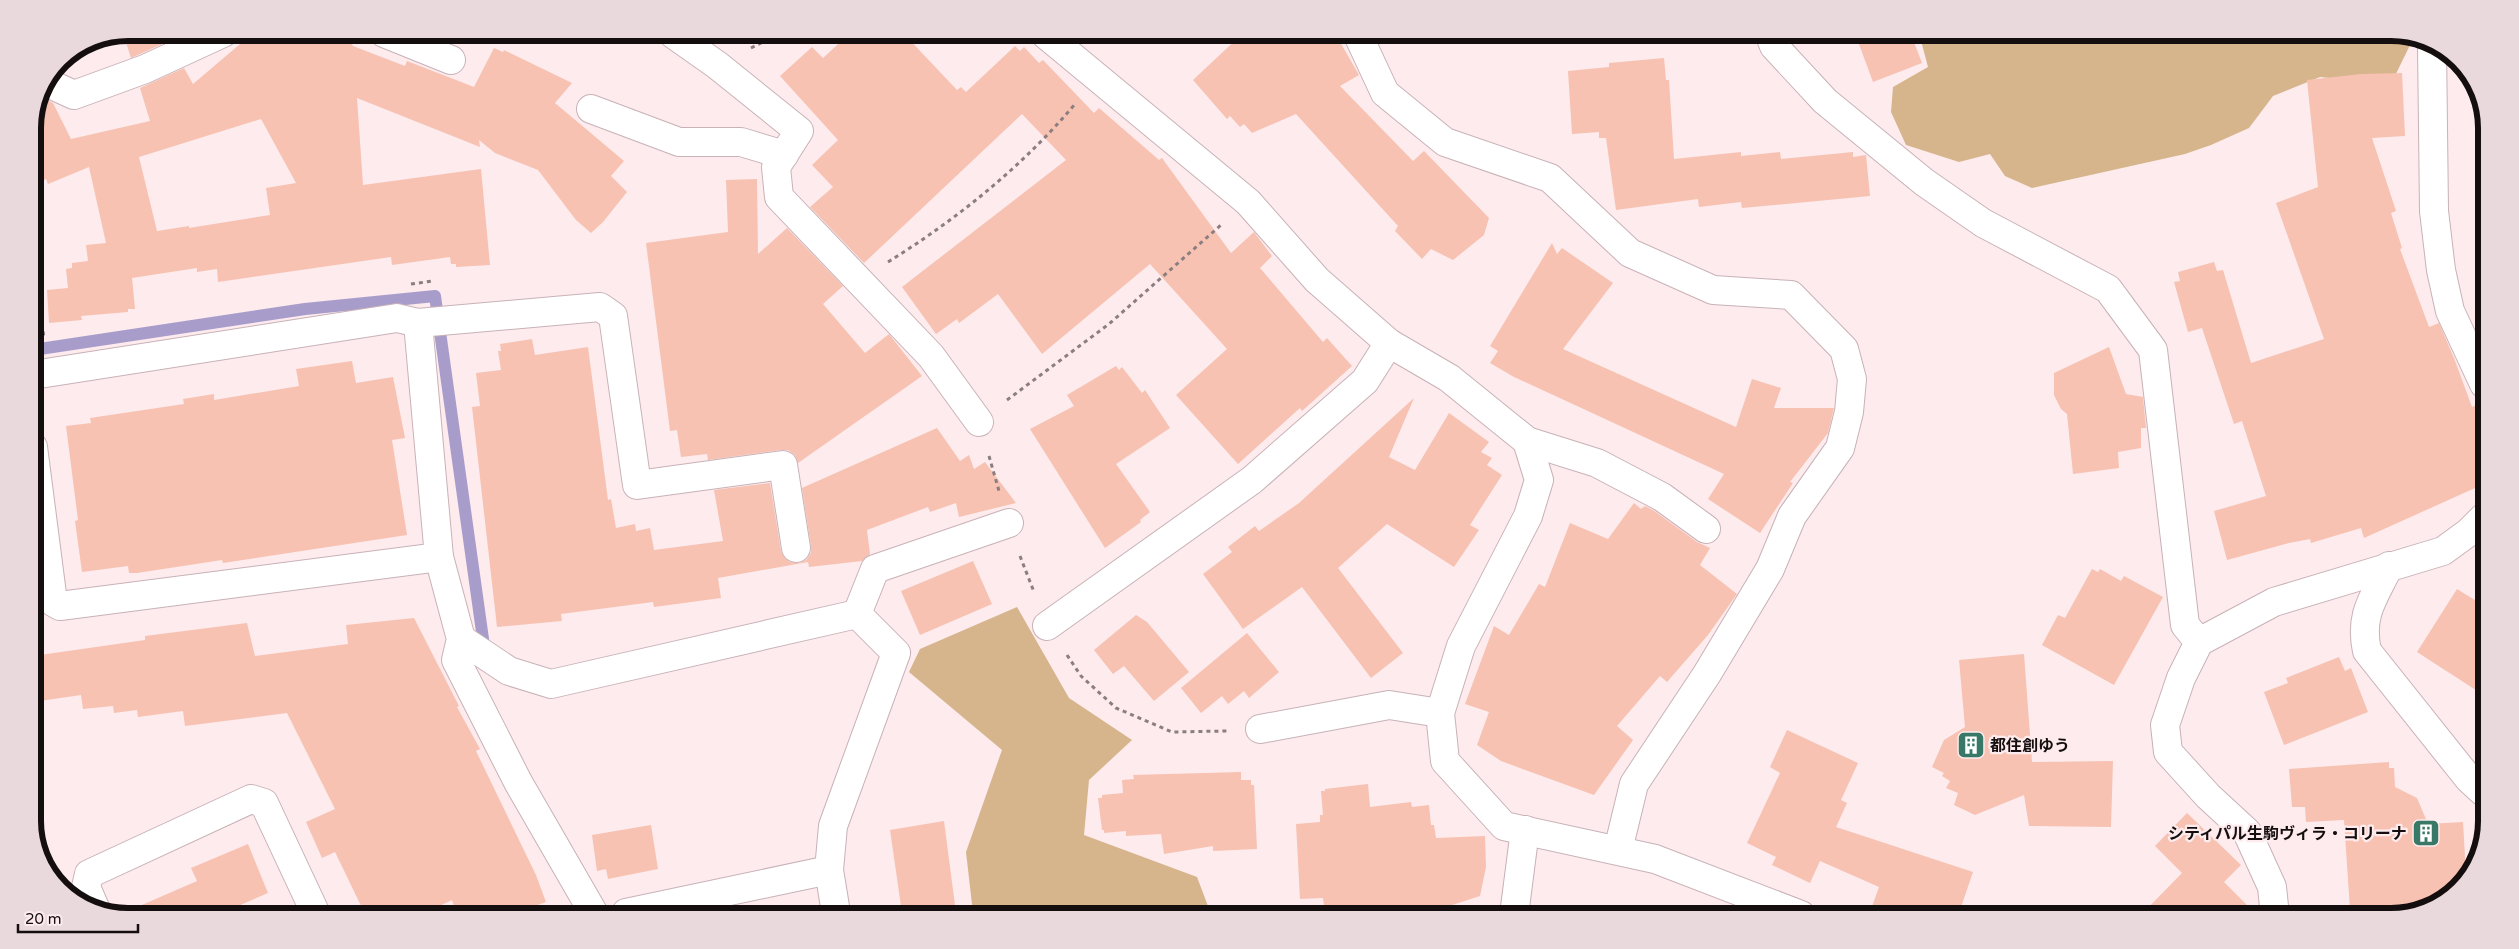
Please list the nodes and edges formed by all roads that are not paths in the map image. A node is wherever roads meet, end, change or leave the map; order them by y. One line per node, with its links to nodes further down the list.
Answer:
1 (206, 41): 9 (street)
2 (404, 41): 8 (street)
3 (684, 41): 11 (street)
4 (1053, 41): 13 (street)
5 (1361, 41): 33 (street)
6 (1772, 41): 28 (street)
7 (2432, 52): 14 (street)
8 (451, 60)
9 (53, 85)
10 (591, 109): 11 (street)
11 (784, 155): 16 (street)
12 (418, 324): 15 (street); 22 (street); 23 (street)
13 (1389, 343): 17 (street); 26 (street)
14 (2478, 371)
15 (41, 374)
16 (979, 422)
17 (1527, 441): 21 (street); 29 (street)
18 (41, 509): 23 (street)
19 (1008, 524): 25 (street)
20 (2478, 524): 24 (street)
21 (1706, 529)
22 (796, 548)
23 (439, 557): 27 (street)
24 (2389, 566): 28 (street); 31 (street)
25 (857, 614): 27 (street); 34 (street)
26 (1047, 626)
27 (461, 639): 37 (street)
28 (2199, 642): 42 (street)
29 (1440, 713): 30 (street); 32 (street)
30 (1260, 729)
31 (2478, 787)
32 (1525, 830): 33 (street); 40 (street)
33 (1618, 850): 41 (street)
34 (829, 870): 38 (street); 39 (street)
35 (91, 900): 36 (street)
36 (313, 908)
37 (591, 908)
38 (645, 908)
39 (835, 908)
40 (1515, 908)
41 (1783, 908)
42 (2274, 908)

